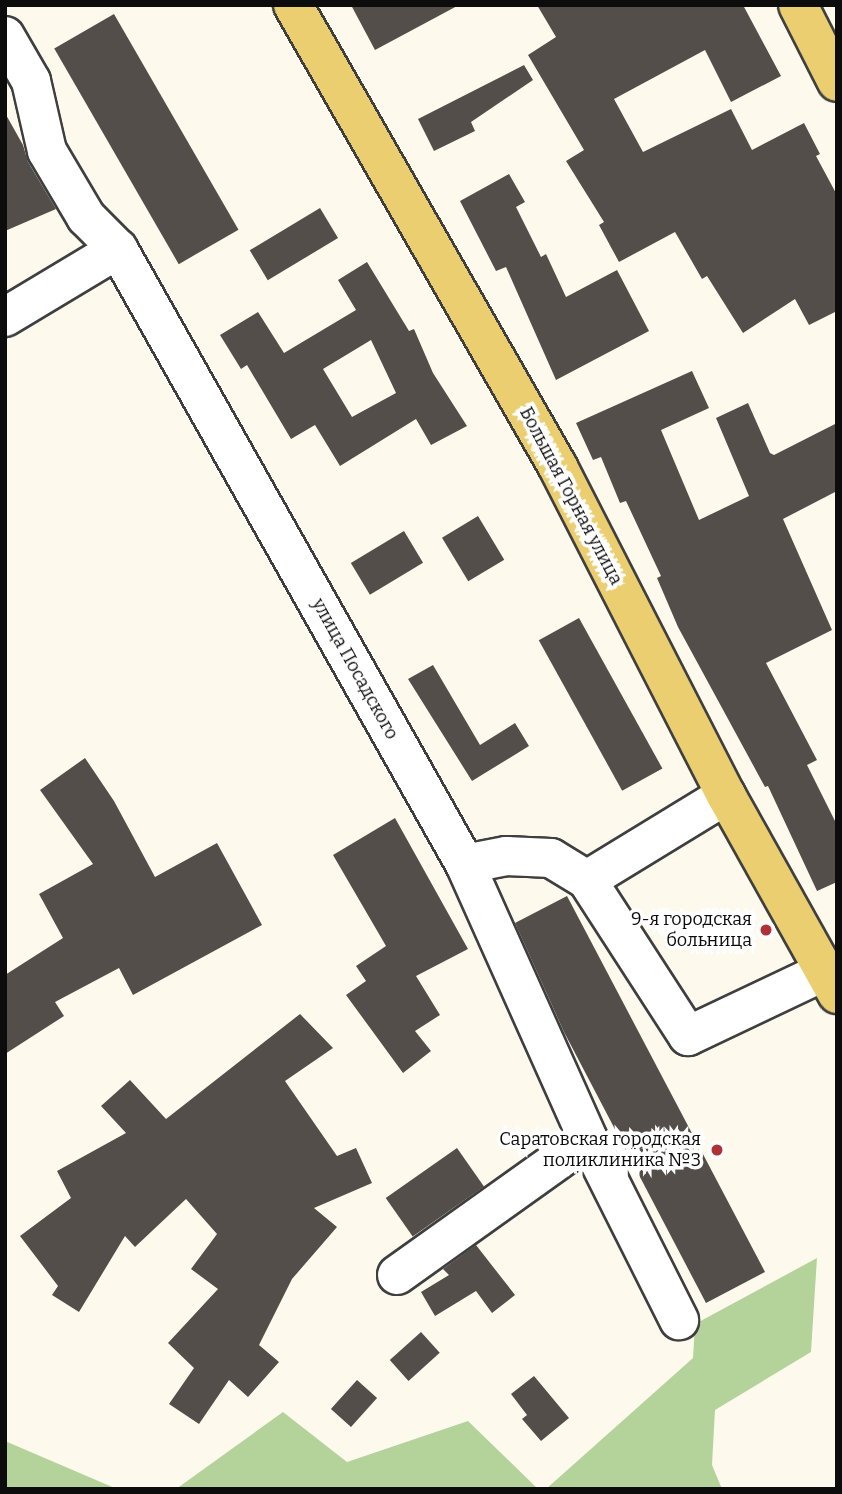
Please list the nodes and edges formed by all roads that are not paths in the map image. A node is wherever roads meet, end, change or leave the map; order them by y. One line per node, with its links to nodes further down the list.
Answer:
1 (293, 5): 7 (main road, Большая Горная улица)
2 (798, 5): 4 (main road)
3 (5, 36): 5 (street, улица Посадского)
4 (837, 82)
5 (118, 249): 6 (street); 8 (street, улица Посадского)
6 (5, 317)
7 (726, 795): 9 (street); 10 (main road, Большая Горная улица)
8 (465, 864): 9 (street); 11 (street, улица Посадского)
9 (587, 880): 10 (street)
10 (831, 983)
11 (588, 1139): 12 (street); 13 (street, улица Посадского)
12 (397, 1275)
13 (679, 1320)

